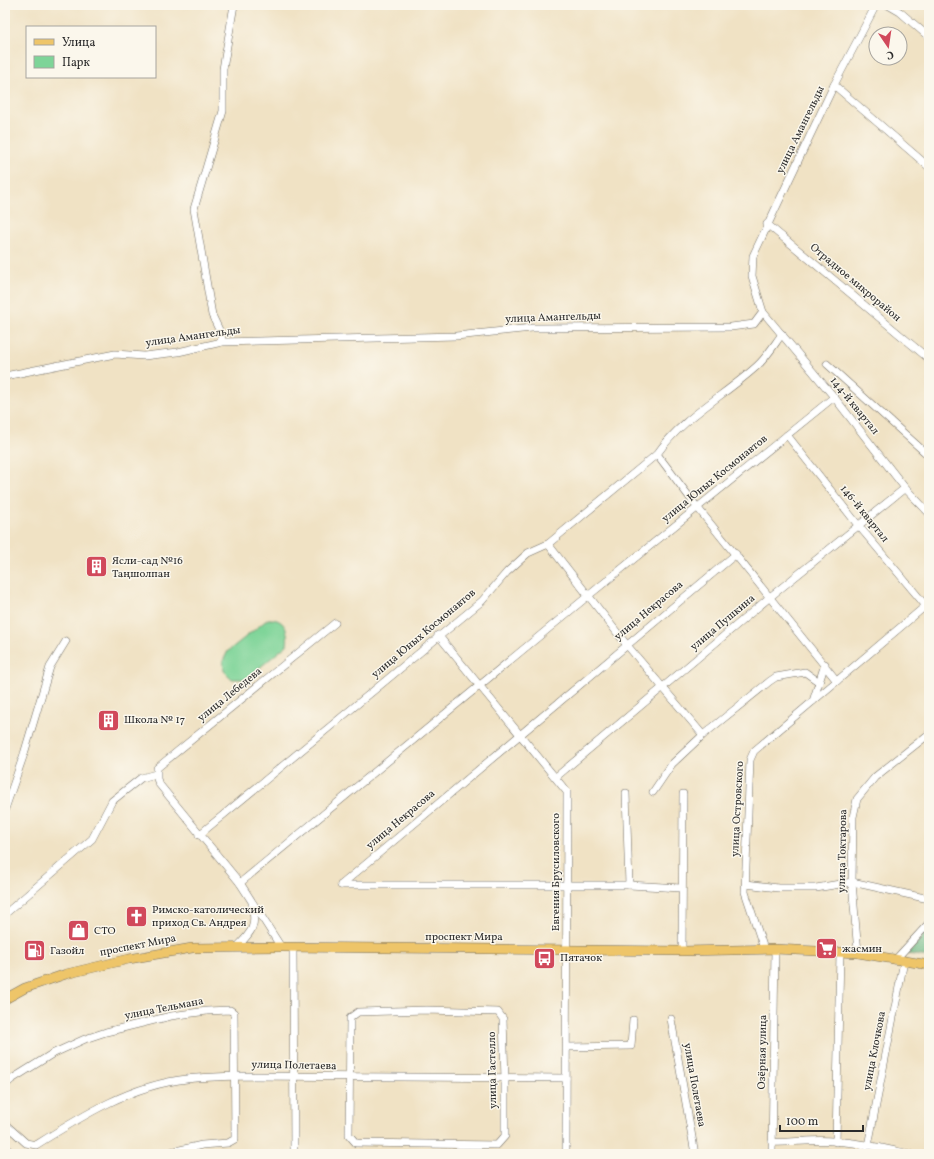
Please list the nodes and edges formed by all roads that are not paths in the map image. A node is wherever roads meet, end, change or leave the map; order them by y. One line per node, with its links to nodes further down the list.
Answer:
1 (234, 5): 10 (street)
2 (876, 5): 5 (street, улица Амангельды)
3 (888, 5): 4 (street)
4 (929, 38)
5 (834, 85): 6 (street); 7 (street, улица Амангельды)
6 (929, 167)
7 (767, 224): 8 (street, улица Амангельды); 11 (street, Отрадное микрорайон)
8 (763, 312): 9 (street, 144-й квартал); 10 (street, улица Амангельды)
9 (782, 334): 14 (street, 144-й квартал); 16 (street, улица Юных Космонавтов)
10 (222, 342): 13 (street, улица Амангельды)
11 (929, 359)
12 (826, 364): 17 (street)
13 (5, 376)
14 (834, 397): 15 (street, улица Юных Космонавтов); 18 (street, 144-й квартал)
15 (787, 435): 19 (street, улица Юных Космонавтов); 21 (street, 146-й квартал)
16 (658, 454): 19 (street); 22 (street, улица Юных Космонавтов)
17 (929, 456)
18 (905, 488): 20 (street, 144-й квартал); 21 (street, улица Пушкина)
19 (697, 507): 23 (street); 24 (street, улица Юных Космонавтов)
20 (929, 513)
21 (858, 525): 25 (street, улица Пушкина); 26 (street, 146-й квартал)
22 (548, 544): 24 (street); 28 (street, улица Юных Космонавтов)
23 (736, 554): 25 (street); 30 (street, улица Некрасова)
24 (588, 596): 30 (street); 34 (street, улица Юных Космонавтов)
25 (770, 597): 31 (street); 35 (street, улица Пушкина)
26 (928, 604): 32 (street, улица Островского)
27 (335, 623): 40 (street, улица Лебедева)
28 (438, 635): 34 (street, Евгения Брусиловского); 46 (street, улица Юных Космонавтов)
29 (66, 641): 45 (street)
30 (626, 644): 35 (street); 37 (street, улица Некрасова)
31 (824, 664): 32 (street); 33 (street)
32 (837, 681): 36 (street, улица Островского)
33 (819, 682): 36 (street); 39 (street)
34 (480, 686): 37 (street, Евгения Брусиловского); 48 (street, улица Юных Космонавтов)
35 (663, 687): 39 (street); 41 (street, улица Пушкина)
36 (813, 701): 49 (street, улица Островского)
37 (519, 734): 41 (street, Евгения Брусиловского); 51 (street, улица Некрасова)
38 (929, 734): 47 (street, улица Токтарова)
39 (703, 735): 42 (street)
40 (156, 774): 46 (street); 55 (street)
41 (556, 777): 51 (street, Евгения Брусиловского)
42 (653, 792)
43 (626, 793): 50 (street)
44 (683, 794): 52 (street)
45 (5, 809)
46 (199, 835): 48 (street)
47 (852, 882): 49 (street); 53 (street); 65 (street, улица Токтарова)
48 (240, 884): 54 (street)
49 (746, 884): 60 (street, улица Островского)
50 (628, 885): 51 (street, улица Некрасова); 52 (street, улица Некрасова)
51 (567, 886): 61 (street, Евгения Брусиловского)
52 (681, 888): 63 (street)
53 (929, 899)
54 (252, 903): 57 (street); 58 (street)
55 (5, 914)
56 (929, 923): 66 (street)
57 (238, 947): 58 (main road, проспект Мира); 69 (main road, проспект Мира)
58 (282, 947): 59 (main road, проспект Мира)
59 (293, 948): 61 (main road, проспект Мира); 74 (street)
60 (764, 949): 62 (main road, проспект Мира); 63 (main road, проспект Мира)
61 (567, 950): 63 (main road, проспект Мира); 72 (street, Евгения Брусиловского)
62 (776, 950): 64 (main road, проспект Мира); 80 (street, Озёрная улица)
63 (682, 951)
64 (840, 953): 65 (main road, проспект Мира); 81 (street)
65 (858, 953): 66 (main road, проспект Мира)
66 (894, 960): 67 (main road, проспект Мира)
67 (904, 961): 68 (main road, проспект Мира); 82 (street, улица Клочкова)
68 (929, 965)
69 (5, 999)
70 (671, 1019): 89 (street, улица Полетаева)
71 (634, 1020): 72 (street)
72 (566, 1047): 77 (street, Евгения Брусиловского)
73 (236, 1076): 74 (street, улица Полетаева); 78 (street, улица Тельмана); 79 (street, улица Полетаева); 86 (street, улица Тельмана)
74 (292, 1076): 75 (street, улица Полетаева); 87 (street)
75 (350, 1078): 76 (street, улица Полетаева); 76 (street, улица Гастелло); 76 (street, улица Гастелло)
76 (505, 1078): 77 (street, улица Полетаева)
77 (566, 1078): 88 (street, Евгения Брусиловского)
78 (5, 1085)
79 (5, 1124)
80 (772, 1142): 81 (street); 90 (street, Озёрная улица)
81 (836, 1142): 82 (street)
82 (868, 1146): 91 (street)
83 (5, 1147): 85 (street)
84 (929, 1151): 92 (street)
85 (12, 1154)
86 (162, 1154)
87 (294, 1154)
88 (566, 1154)
89 (695, 1154)
90 (772, 1154)
91 (910, 1154)
92 (928, 1154)

